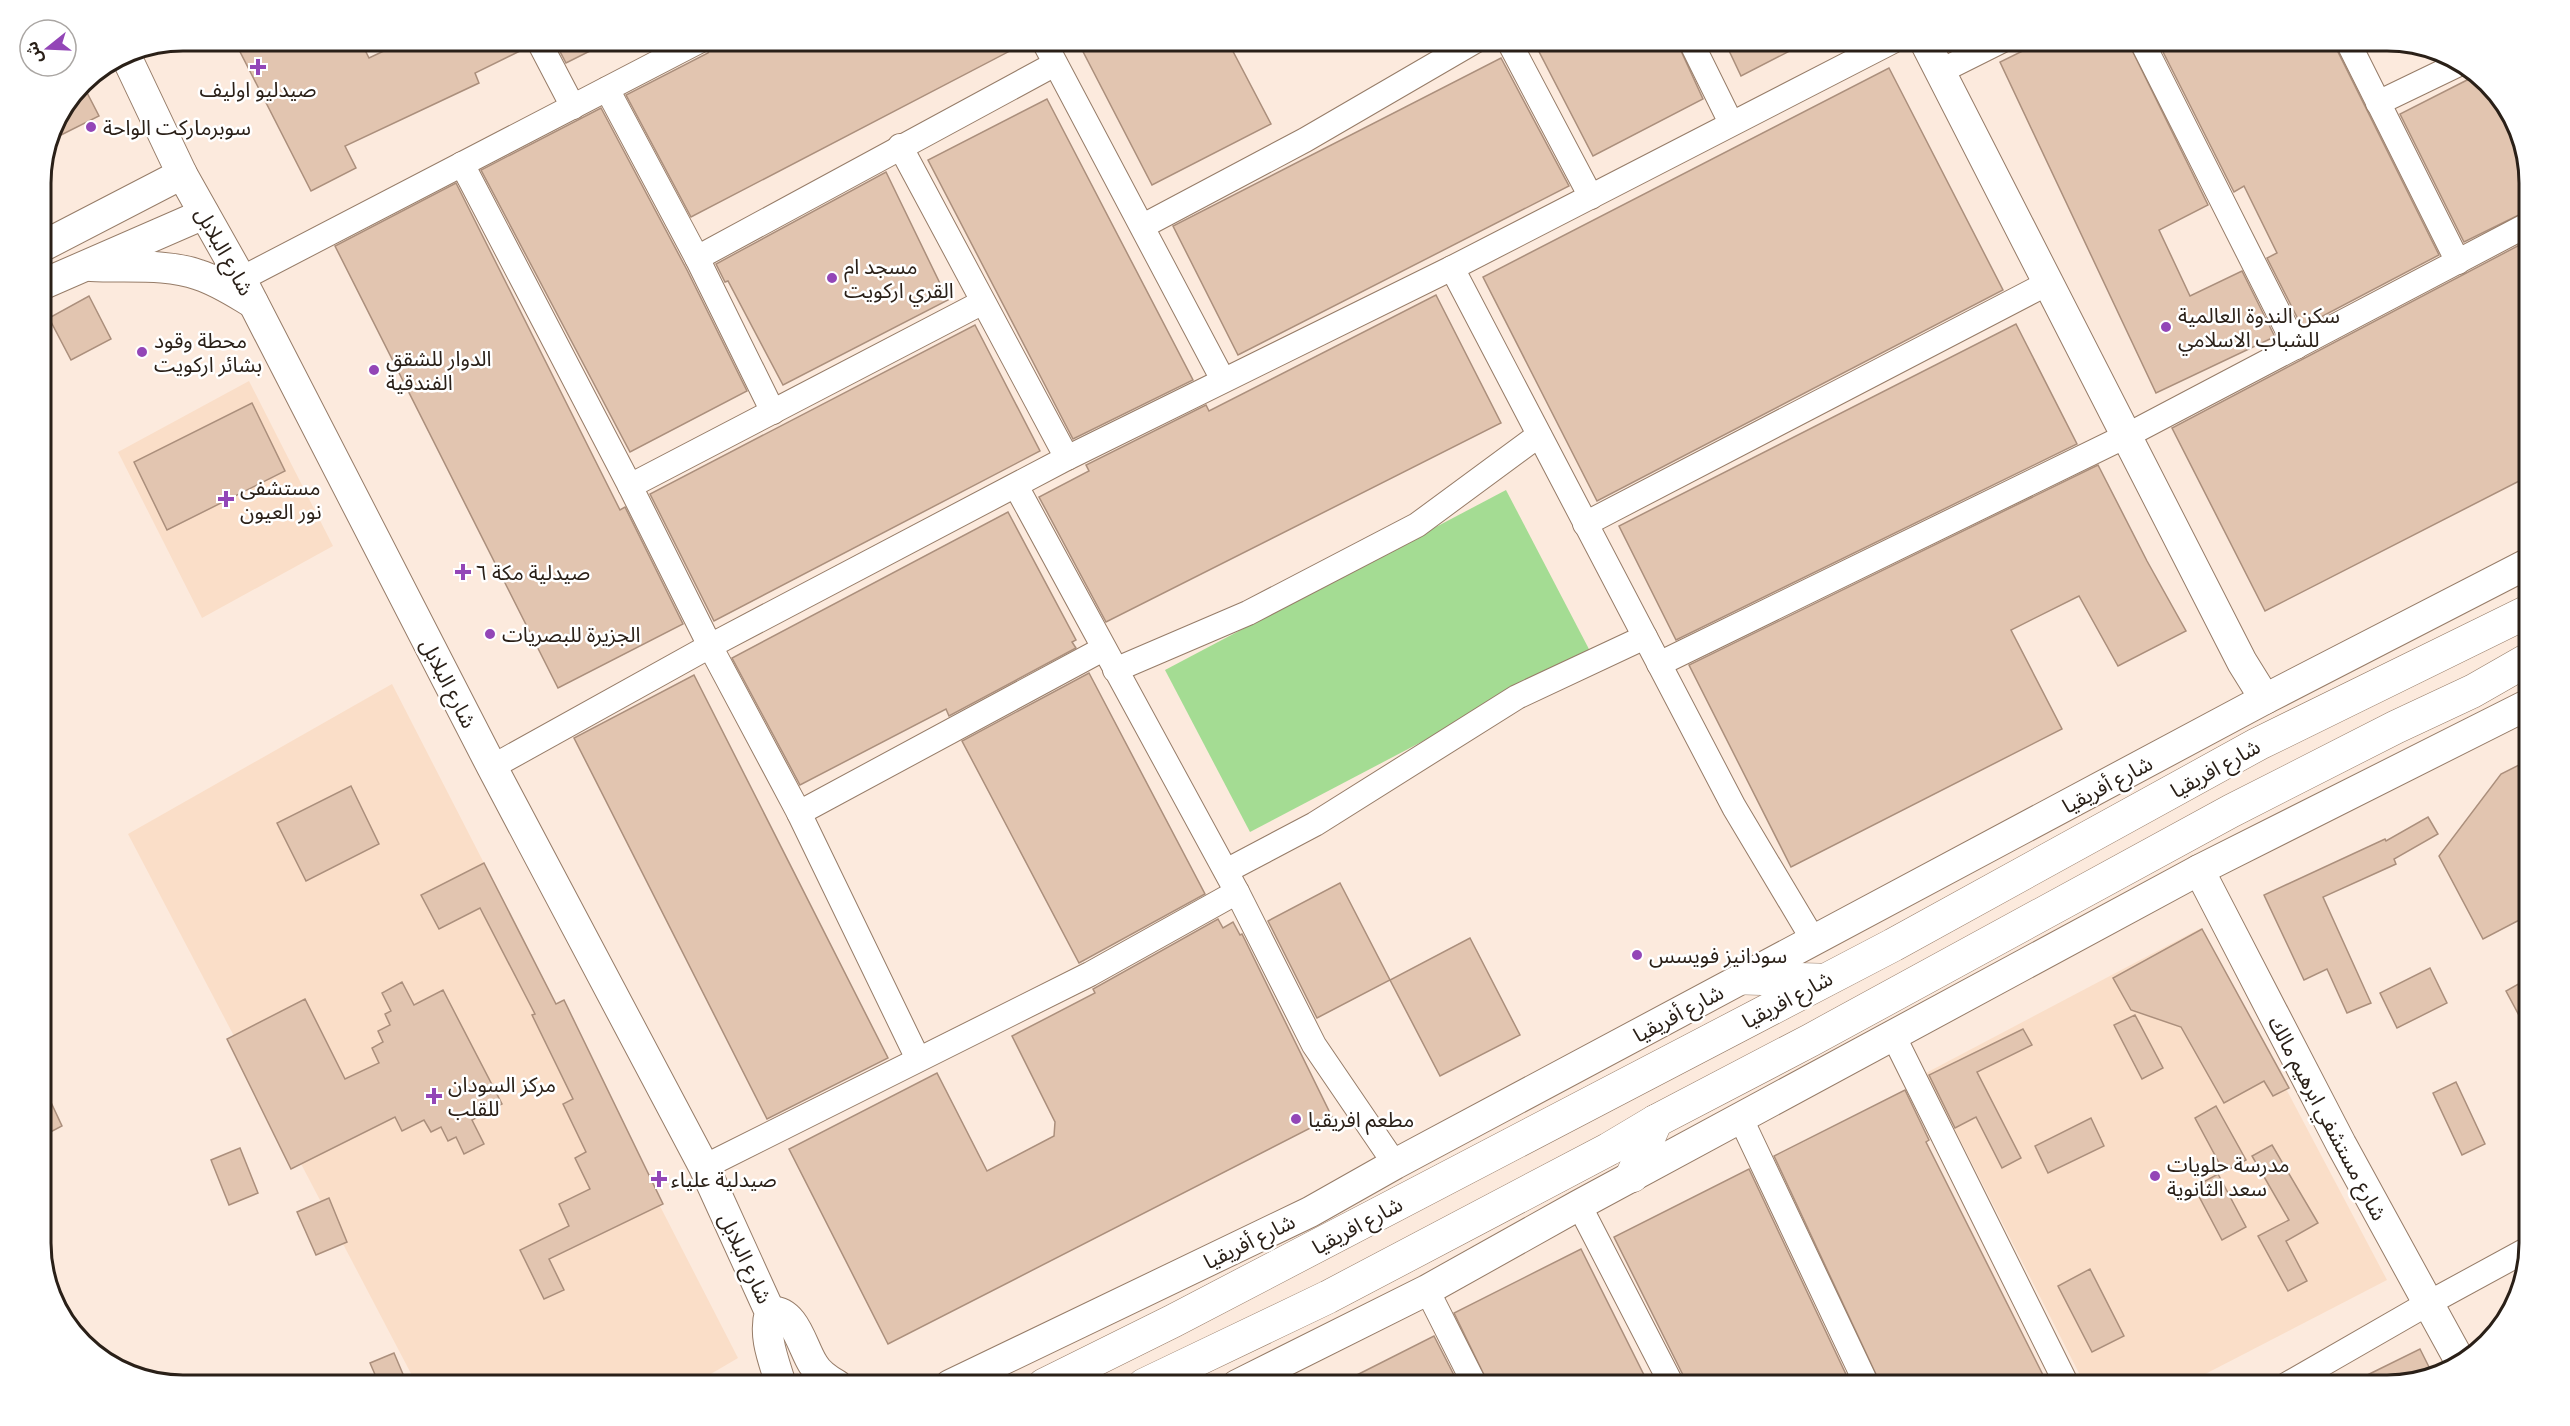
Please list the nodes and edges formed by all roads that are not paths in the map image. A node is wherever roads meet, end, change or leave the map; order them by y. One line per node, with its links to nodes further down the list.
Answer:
1 (544, 51): 18 (street)
2 (680, 51): 16 (street)
3 (1048, 51): 13 (street)
4 (1458, 51): 25 (street)
5 (1514, 51): 23 (street)
6 (1695, 51): 19 (street)
7 (1873, 51): 19 (street)
8 (1930, 51): 15 (street)
9 (1982, 51): 15 (street)
10 (2147, 51): 36 (street)
11 (2352, 51): 17 (street)
12 (129, 63): 22 (street, شارع البلابل)
13 (1055, 64): 20 (street); 25 (street)
14 (2451, 68): 17 (street)
15 (1941, 72): 33 (street)
16 (607, 89): 18 (street); 28 (street)
17 (2378, 103): 29 (street)
18 (573, 107): 21 (street)
19 (1731, 123): 23 (street)
20 (900, 146): 28 (street); 35 (street)
21 (462, 164): 34 (street); 42 (street)
22 (182, 174): 24 (street, شارع البلابل); 27 (street)
23 (1591, 197): 31 (street)
24 (204, 214): 30 (street); 34 (street, شارع البلابل)
25 (1143, 226): 37 (street)
26 (2519, 229): 29 (street)
27 (51, 242)
28 (697, 258): 38 (street)
29 (2458, 262): 36 (street)
30 (85, 265): 32 (street); 34 (street)
31 (1452, 268): 37 (street); 39 (street)
32 (51, 280)
33 (2048, 283): 40 (street); 44 (street)
34 (247, 291): 59 (street, شارع البلابل)
35 (983, 302): 38 (street); 41 (street)
36 (2296, 347): 40 (street)
37 (1223, 380): 41 (street)
38 (773, 412): 42 (street)
39 (1539, 435): 44 (street); 53 (street)
40 (2126, 436): 51 (street); 56 (street)
41 (1067, 458): 43 (street)
42 (630, 486): 48 (street)
43 (1016, 486): 48 (street); 49 (street)
44 (1585, 524): 47 (street)
45 (2519, 568): 56 (street, شارع أفريقيا)
46 (2519, 616): 50 (highway, شارع افريقيا)
47 (1645, 638): 51 (street); 62 (street)
48 (710, 646): 59 (street); 60 (street)
49 (1103, 649): 53 (street); 60 (street)
50 (2451, 650): 54 (highway, شارع افريقيا); 55 (highway)
51 (1659, 664): 63 (street)
52 (2519, 665): 55 (highway)
53 (1114, 670): 62 (street)
54 (2376, 688): 58 (highway); 65 (highway, شارع افريقيا)
55 (2473, 691): 58 (highway)
56 (2265, 699): 63 (street, شارع أفريقيا)
57 (2519, 709): 61 (street)
58 (2396, 727): 69 (highway)
59 (492, 767): 71 (street, شارع البلابل)
60 (800, 813): 67 (street)
61 (2199, 870): 66 (street); 76 (street, شارع مستشفي ابرهيم مالك)
62 (1232, 882): 67 (street); 70 (street)
63 (1814, 941): 64 (street, شارع أفريقيا)
64 (1744, 978): 65 (highway); 70 (street, شارع أفريقيا)
65 (1820, 981): 83 (highway, شارع افريقيا)
66 (1893, 1035): 68 (street); 88 (street)
67 (918, 1059): 71 (street)
68 (1741, 1119): 72 (street); 87 (street)
69 (1656, 1121): 72 (highway); 84 (highway)
70 (1395, 1164): 82 (street, شارع أفريقيا)
71 (704, 1167): 77 (street, شارع البلابل)
72 (1632, 1176): 73 (street)
73 (1579, 1205): 75 (street); 86 (street)
74 (2518, 1254): 76 (street)
75 (1427, 1290): 79 (street); 85 (street)
76 (2427, 1304): 78 (street, شارع مستشفي ابرهيم مالك); 89 (street)
77 (770, 1312): 80 (street, شارع البلابل); 81 (street, شارع البلابل)
78 (2456, 1355)
79 (1278, 1374)
80 (778, 1375)
81 (824, 1375)
82 (973, 1375)
83 (1066, 1375)
84 (1167, 1375)
85 (1470, 1375)
86 (1666, 1375)
87 (1862, 1375)
88 (2062, 1375)
89 (2305, 1375)

